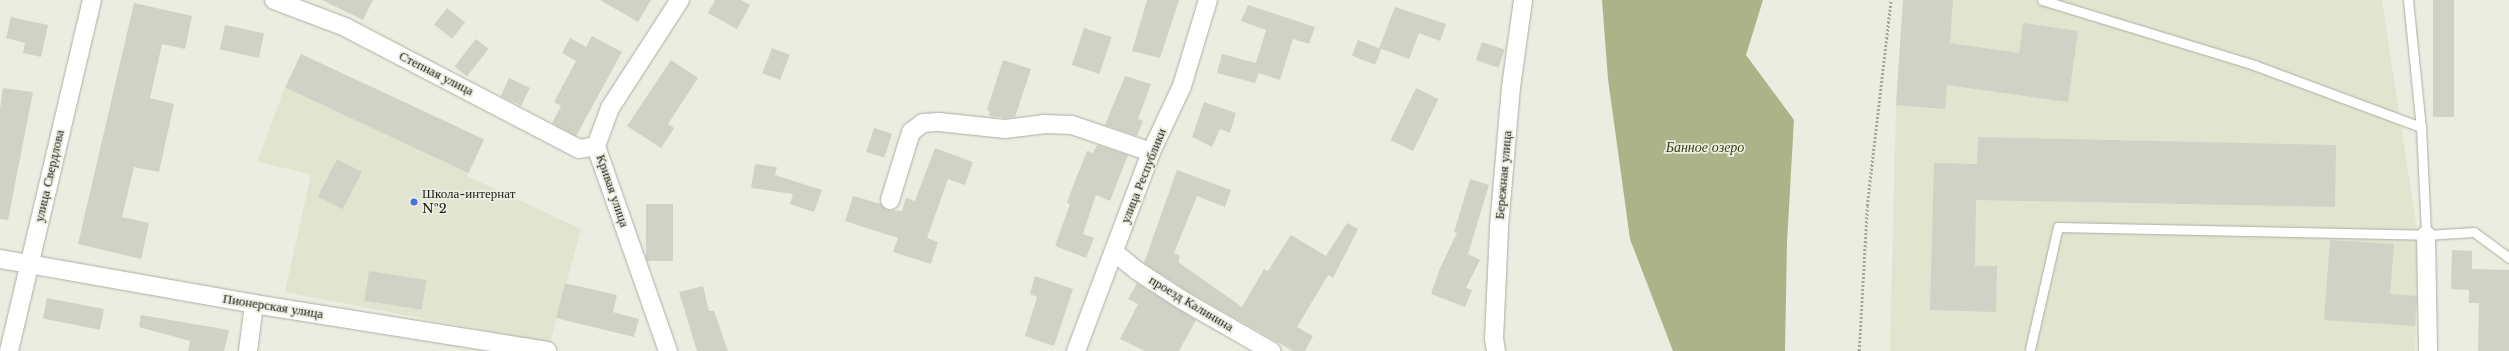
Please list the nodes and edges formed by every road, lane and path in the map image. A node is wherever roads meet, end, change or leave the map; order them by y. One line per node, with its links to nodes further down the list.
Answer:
1 (92, 0): 17 (street, улица Свердлова)
2 (274, 0): 10 (street, Степная улица)
3 (680, 0): 10 (street, Кривая улица)
4 (1208, 0): 11 (street, улица Республики)
5 (1523, 0): 26 (street, Бережная улица)
6 (1891, 0): 27 (path)
7 (2042, 0): 9 (lane)
8 (2408, 0): 9 (lane)
9 (2421, 127): 13 (lane)
10 (596, 146): 23 (street, Кривая улица)
11 (1151, 152): 12 (street); 14 (street, улица Республики)
12 (890, 200)
13 (2426, 234): 15 (lane); 19 (lane); 28 (street)
14 (1114, 252): 24 (street, улица Республики); 25 (street, проезд Калинина)
15 (2509, 258)
16 (0, 259): 17 (street, Пионерская улица)
17 (29, 264): 18 (street, Пионерская улица); 20 (street, улица Свердлова)
18 (254, 304): 21 (street); 22 (street, Пионерская улица)
19 (2030, 349)
20 (9, 351)
21 (248, 351)
22 (547, 351)
23 (668, 351)
24 (1076, 351)
25 (1271, 351)
26 (1496, 351)
27 (1859, 351)
28 (2428, 351)

